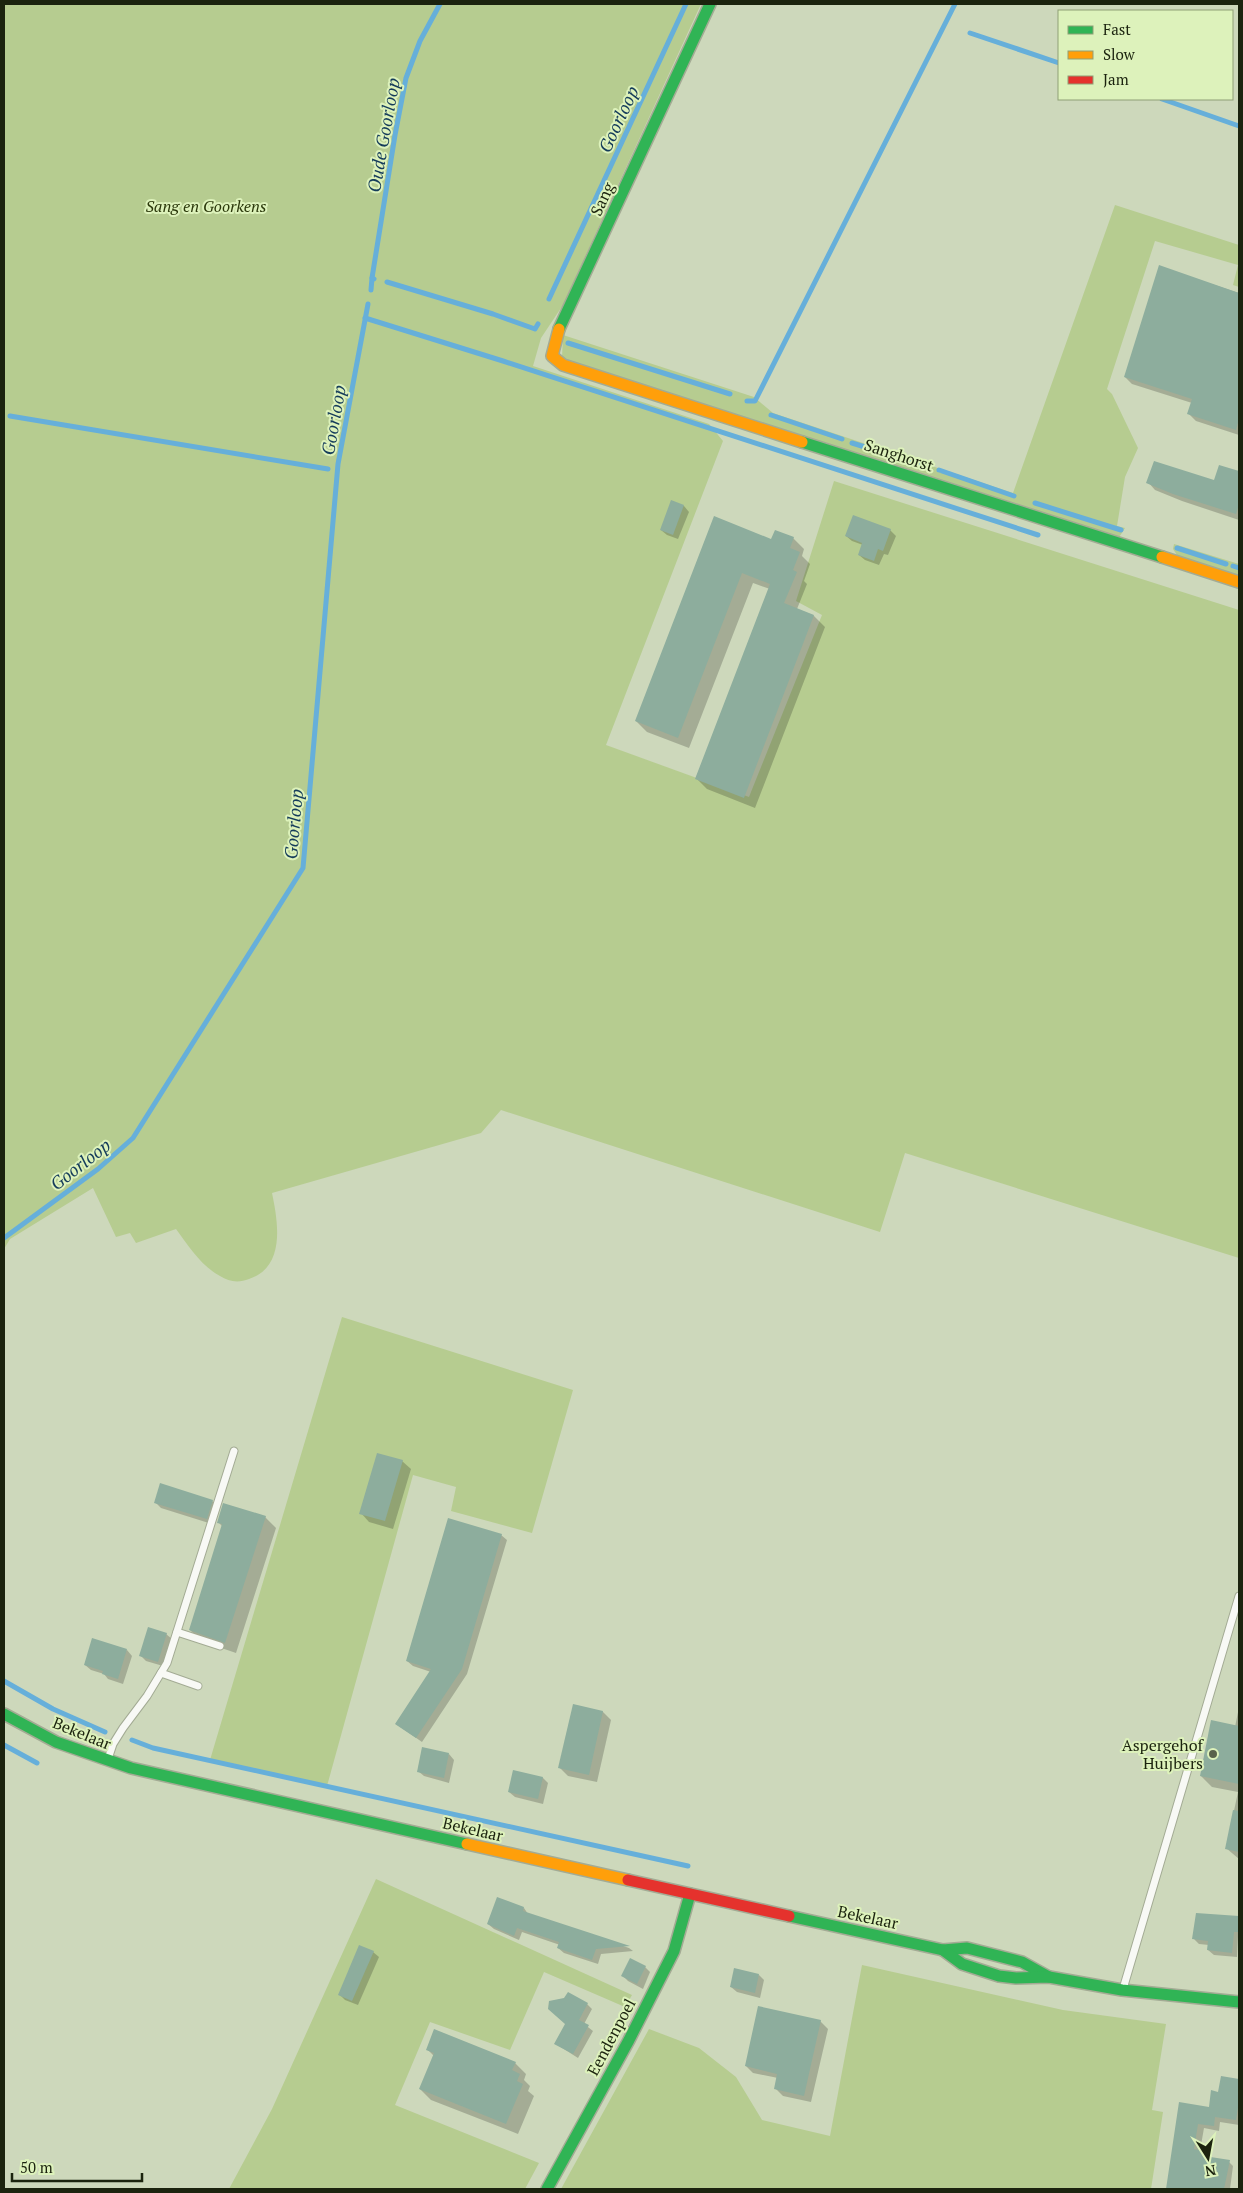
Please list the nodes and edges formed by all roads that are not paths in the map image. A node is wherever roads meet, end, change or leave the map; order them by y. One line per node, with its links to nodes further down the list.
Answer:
1 (710, 4): 2 (street, Sang)
2 (552, 356): 3 (street, Sanghorst)
3 (1239, 582)
4 (234, 1450): 6 (lane)
5 (1239, 1596): 15 (lane)
6 (177, 1632): 7 (lane); 8 (lane)
7 (220, 1646)
8 (161, 1673): 9 (lane); 11 (lane)
9 (198, 1686)
10 (4, 1714): 11 (street, Bekelaar)
11 (108, 1762): 12 (street, Bekelaar)
12 (690, 1894): 13 (street, Bekelaar); 17 (street, Eendenpoel)
13 (943, 1950): 14 (street, Bekelaar); 14 (street, Bekelaar)
14 (1049, 1977): 15 (street, Bekelaar)
15 (1122, 1990): 16 (street, Bekelaar)
16 (1239, 2002)
17 (547, 2189)

